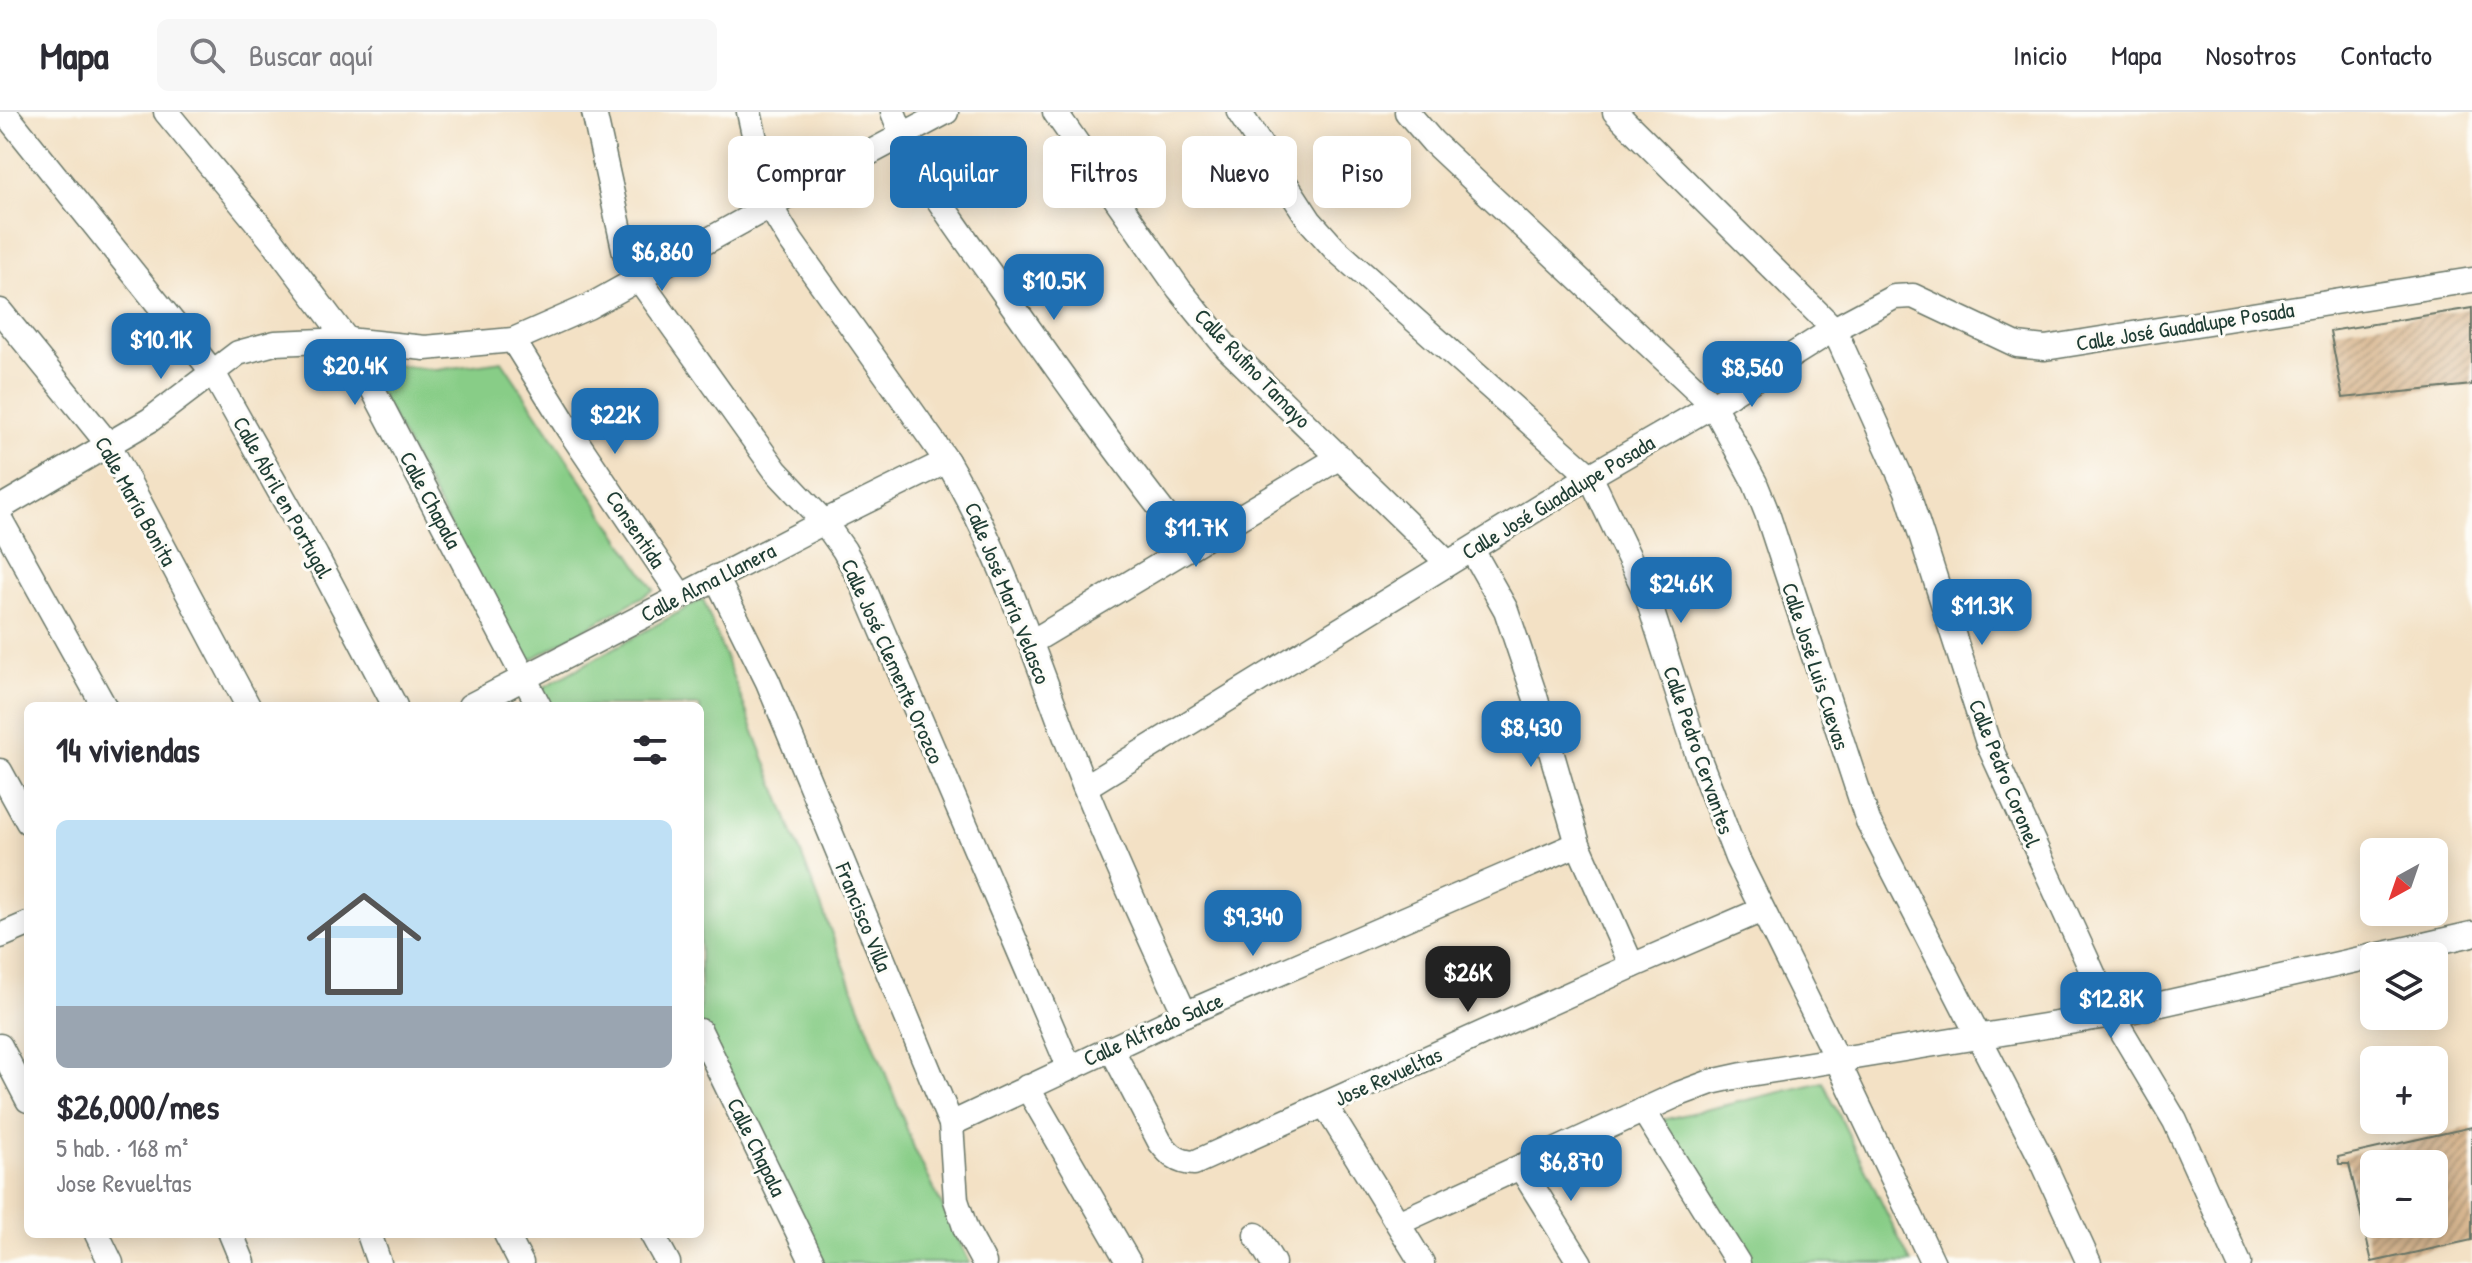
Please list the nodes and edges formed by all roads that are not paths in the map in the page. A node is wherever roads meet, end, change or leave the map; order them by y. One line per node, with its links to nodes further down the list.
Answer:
1 (4, 112): 22 (street, Calle Abril en Portugal)
2 (166, 112): 20 (street, Calle Chapala)
3 (594, 112): 16 (street, Calle José Clemente Orozco)
4 (749, 112): 12 (street, Calle José María Velasco)
5 (893, 112): 11 (street)
6 (946, 112): 11 (street)
7 (1055, 112): 25 (street, Calle Rufino Tamayo)
8 (1239, 112): 27 (street, Calle Pedro Cervantes)
9 (1407, 112): 23 (street, Calle José Luis Cuevas)
10 (1615, 112): 19 (street, Calle Pedro Coronel)
11 (901, 135): 13 (street); 31 (street)
12 (754, 136)
13 (874, 150)
14 (766, 208): 16 (street)
15 (771, 208): 26 (street, Calle José María Velasco)
16 (639, 279): 21 (street); 30 (street, Calle José Clemente Orozco)
17 (2472, 280): 19 (street, Calle José Guadalupe Posada)
18 (0, 311): 24 (street, Calle María Bonita)
19 (1834, 329): 23 (street, Calle José Guadalupe Posada); 55 (street, Calle Pedro Coronel)
20 (347, 340): 21 (street); 22 (street); 37 (street, Calle Chapala)
21 (513, 340): 35 (street, Consentida)
22 (212, 371): 24 (street); 40 (street, Calle Abril en Portugal)
23 (1713, 405): 27 (street, Calle José Guadalupe Posada); 56 (street, Calle José Luis Cuevas)
24 (109, 445): 28 (street); 39 (street, Calle María Bonita)
25 (1340, 457): 31 (street); 33 (street, Calle Rufino Tamayo)
26 (947, 461): 30 (street, Calle Alma Llanera); 36 (street, Calle José María Velasco)
27 (1590, 476): 32 (street, Calle José Guadalupe Posada); 47 (street, Calle Pedro Cervantes)
28 (0, 508)
29 (0, 519): 38 (street)
30 (824, 522): 34 (street, Calle Alma Llanera); 61 (street, Calle José Clemente Orozco)
31 (1189, 545): 36 (street)
32 (1472, 550): 33 (street, Calle José Guadalupe Posada); 46 (street)
33 (1448, 563): 44 (street, Calle José Guadalupe Posada)
34 (716, 577): 35 (street, Calle Alma Llanera); 66 (street, Francisco Villa)
35 (681, 596): 37 (street, Calle Alma Llanera)
36 (1030, 643): 44 (street, Calle José María Velasco)
37 (524, 677): 41 (street, Calle Alma Llanera); 42 (street, Calle Chapala)
38 (102, 702)
39 (246, 702)
40 (393, 702)
41 (477, 702)
42 (537, 702)
43 (4, 786): 45 (street)
44 (1085, 787): 54 (street, Calle José María Velasco)
45 (24, 816)
46 (1578, 844): 53 (street); 54 (street, Calle Alfredo Salce)
47 (1762, 910): 53 (street, Jose Revueltas); 60 (street, Calle Pedro Cervantes)
48 (24, 926): 50 (street)
49 (2472, 934): 51 (street)
50 (0, 936)
51 (2437, 942)
52 (2360, 959): 55 (street)
53 (1632, 966): 64 (street, Jose Revueltas)
54 (1185, 1014): 59 (street, Calle Alfredo Salce)
55 (2112, 1015): 56 (street); 89 (street, Calle Pedro Coronel)
56 (1980, 1037): 60 (street); 88 (street, Calle José Luis Cuevas)
57 (704, 1039): 75 (street, Calle Chapala)
58 (0, 1046): 63 (street)
59 (1111, 1048): 61 (street, Calle Alfredo Salce); 64 (street, Jose Revueltas)
60 (1837, 1060): 65 (street); 87 (street, Calle Pedro Cervantes)
61 (1069, 1067): 62 (street, Calle Alfredo Salce)
62 (1027, 1087): 66 (street, Calle Alfredo Salce); 82 (street)
63 (24, 1092)
64 (1325, 1105): 68 (street)
65 (1643, 1110): 67 (street); 86 (street)
66 (951, 1124): 81 (street, Francisco Villa)
67 (1521, 1168): 68 (street); 85 (street)
68 (1398, 1223): 84 (street)
69 (1256, 1235): 83 (street)
70 (99, 1238): 76 (street)
71 (233, 1238): 77 (street)
72 (370, 1238): 78 (street)
73 (508, 1238): 79 (street)
74 (654, 1238): 80 (street)
75 (811, 1262)
76 (111, 1263)
77 (243, 1263)
78 (379, 1263)
79 (521, 1263)
80 (668, 1263)
81 (984, 1263)
82 (1129, 1263)
83 (1273, 1263)
84 (1422, 1263)
85 (1580, 1263)
86 (1738, 1263)
87 (1933, 1263)
88 (2089, 1263)
89 (2239, 1263)

